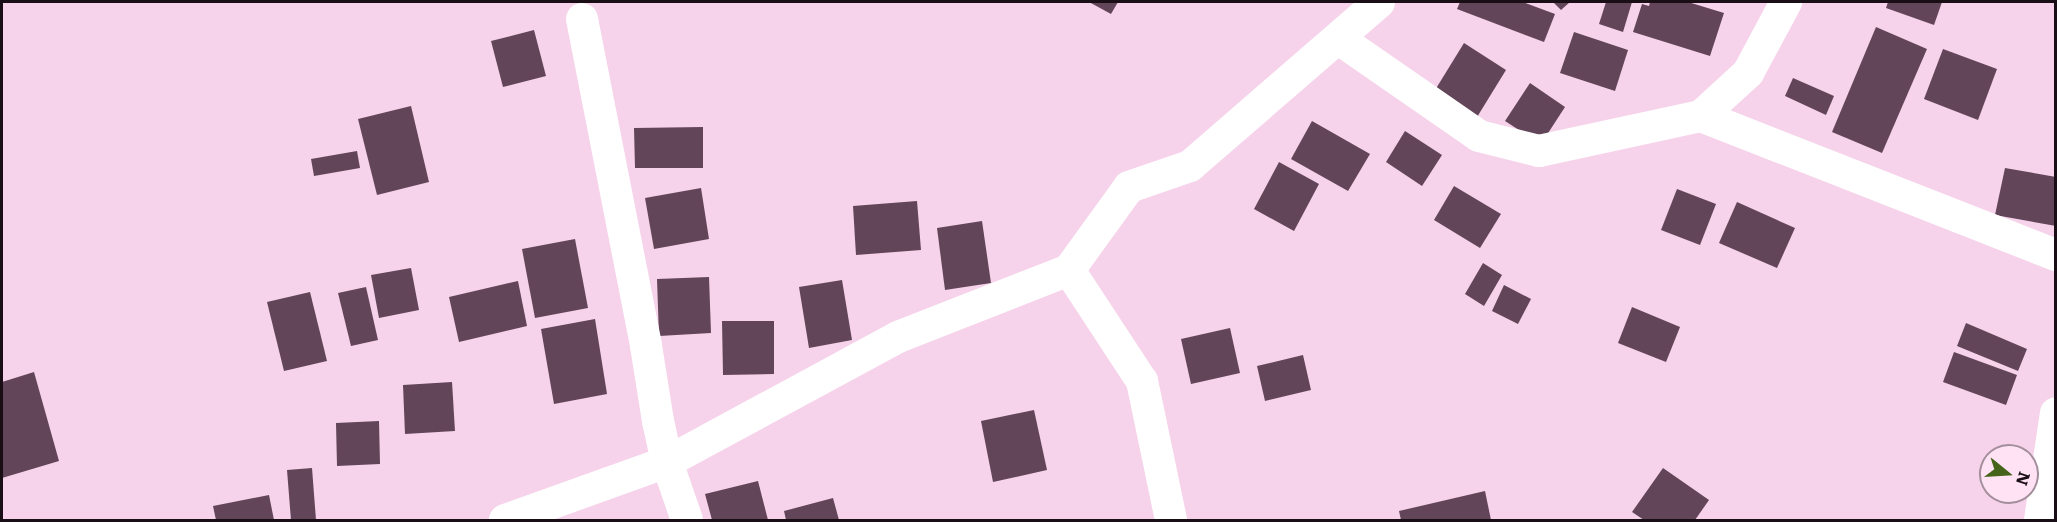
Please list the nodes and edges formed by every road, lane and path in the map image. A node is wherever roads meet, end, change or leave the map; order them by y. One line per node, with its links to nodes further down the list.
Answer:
1 (1379, 2): 4 (street)
2 (1786, 2): 5 (street)
3 (582, 19): 9 (street)
4 (1339, 39): 5 (street); 7 (street)
5 (1701, 116): 6 (street)
6 (2055, 255)
7 (1069, 270): 9 (street); 12 (street)
8 (2055, 413): 13 (street)
9 (667, 462): 10 (street); 11 (street)
10 (505, 520)
11 (687, 520)
12 (1171, 520)
13 (2040, 520)

